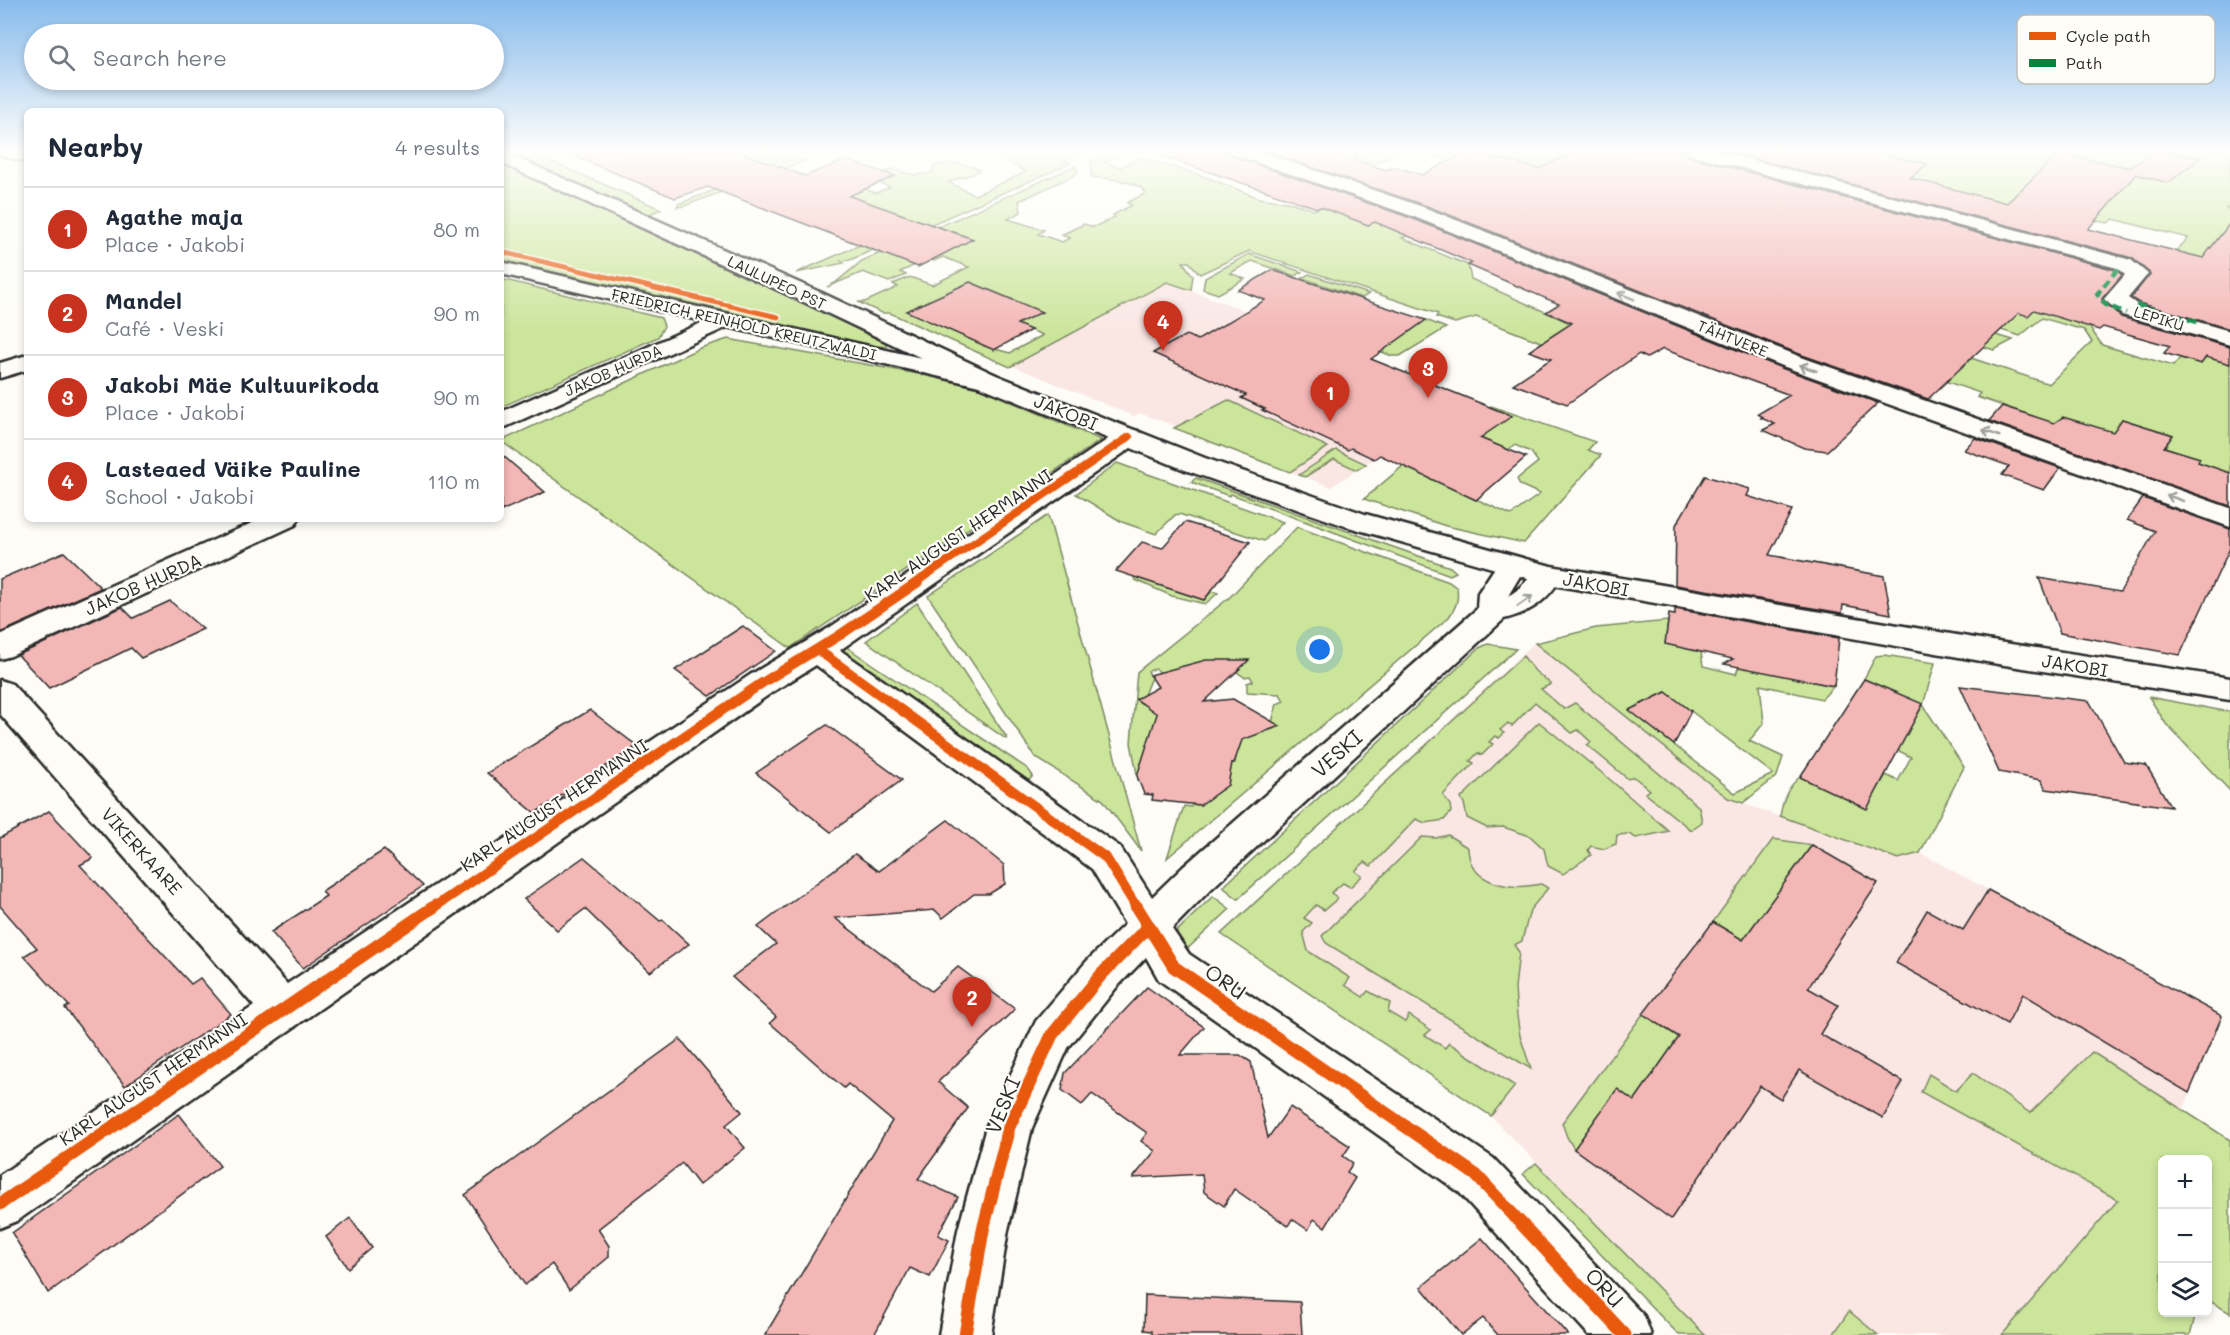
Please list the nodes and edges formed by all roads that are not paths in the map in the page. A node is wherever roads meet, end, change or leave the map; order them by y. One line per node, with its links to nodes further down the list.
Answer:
1 (625, 212): 9 (street, LAULUPEO PST)
2 (1420, 212): 12 (street, TÄHTVERE, one-way to 2)
3 (1929, 212): 6 (street, LEPIKU)
4 (504, 269): 5 (street, FRIEDRICH REINHOLD KREUTZWALDI)
5 (724, 320): 9 (street, FRIEDRICH REINHOLD KREUTZWALDI); 10 (street, JAKOB HURDA)
6 (2230, 338)
7 (24, 363): 8 (street)
8 (0, 371)
9 (987, 380): 11 (street, JAKOBI)
10 (504, 420)
11 (1129, 437): 14 (street, JAKOBI); 18 (street, KARL AUGUST HERMANNI)
12 (2230, 518)
13 (278, 522): 17 (street, JAKOB HURDA)
14 (1511, 566): 15 (street, JAKOBI); 16 (street)
15 (1548, 575): 16 (street, VESKI, one-way to 15); 19 (street, JAKOBI)
16 (1493, 612): 21 (street, VESKI)
17 (0, 648)
18 (818, 650): 21 (street, ORU); 22 (street, KARL AUGUST HERMANNI)
19 (2230, 689)
20 (0, 692): 22 (street, VIKERKAARE)
21 (1149, 926): 24 (street, VESKI); 25 (street, ORU)
22 (284, 1010): 23 (street, KARL AUGUST HERMANNI)
23 (0, 1204)
24 (965, 1335)
25 (1625, 1335)

